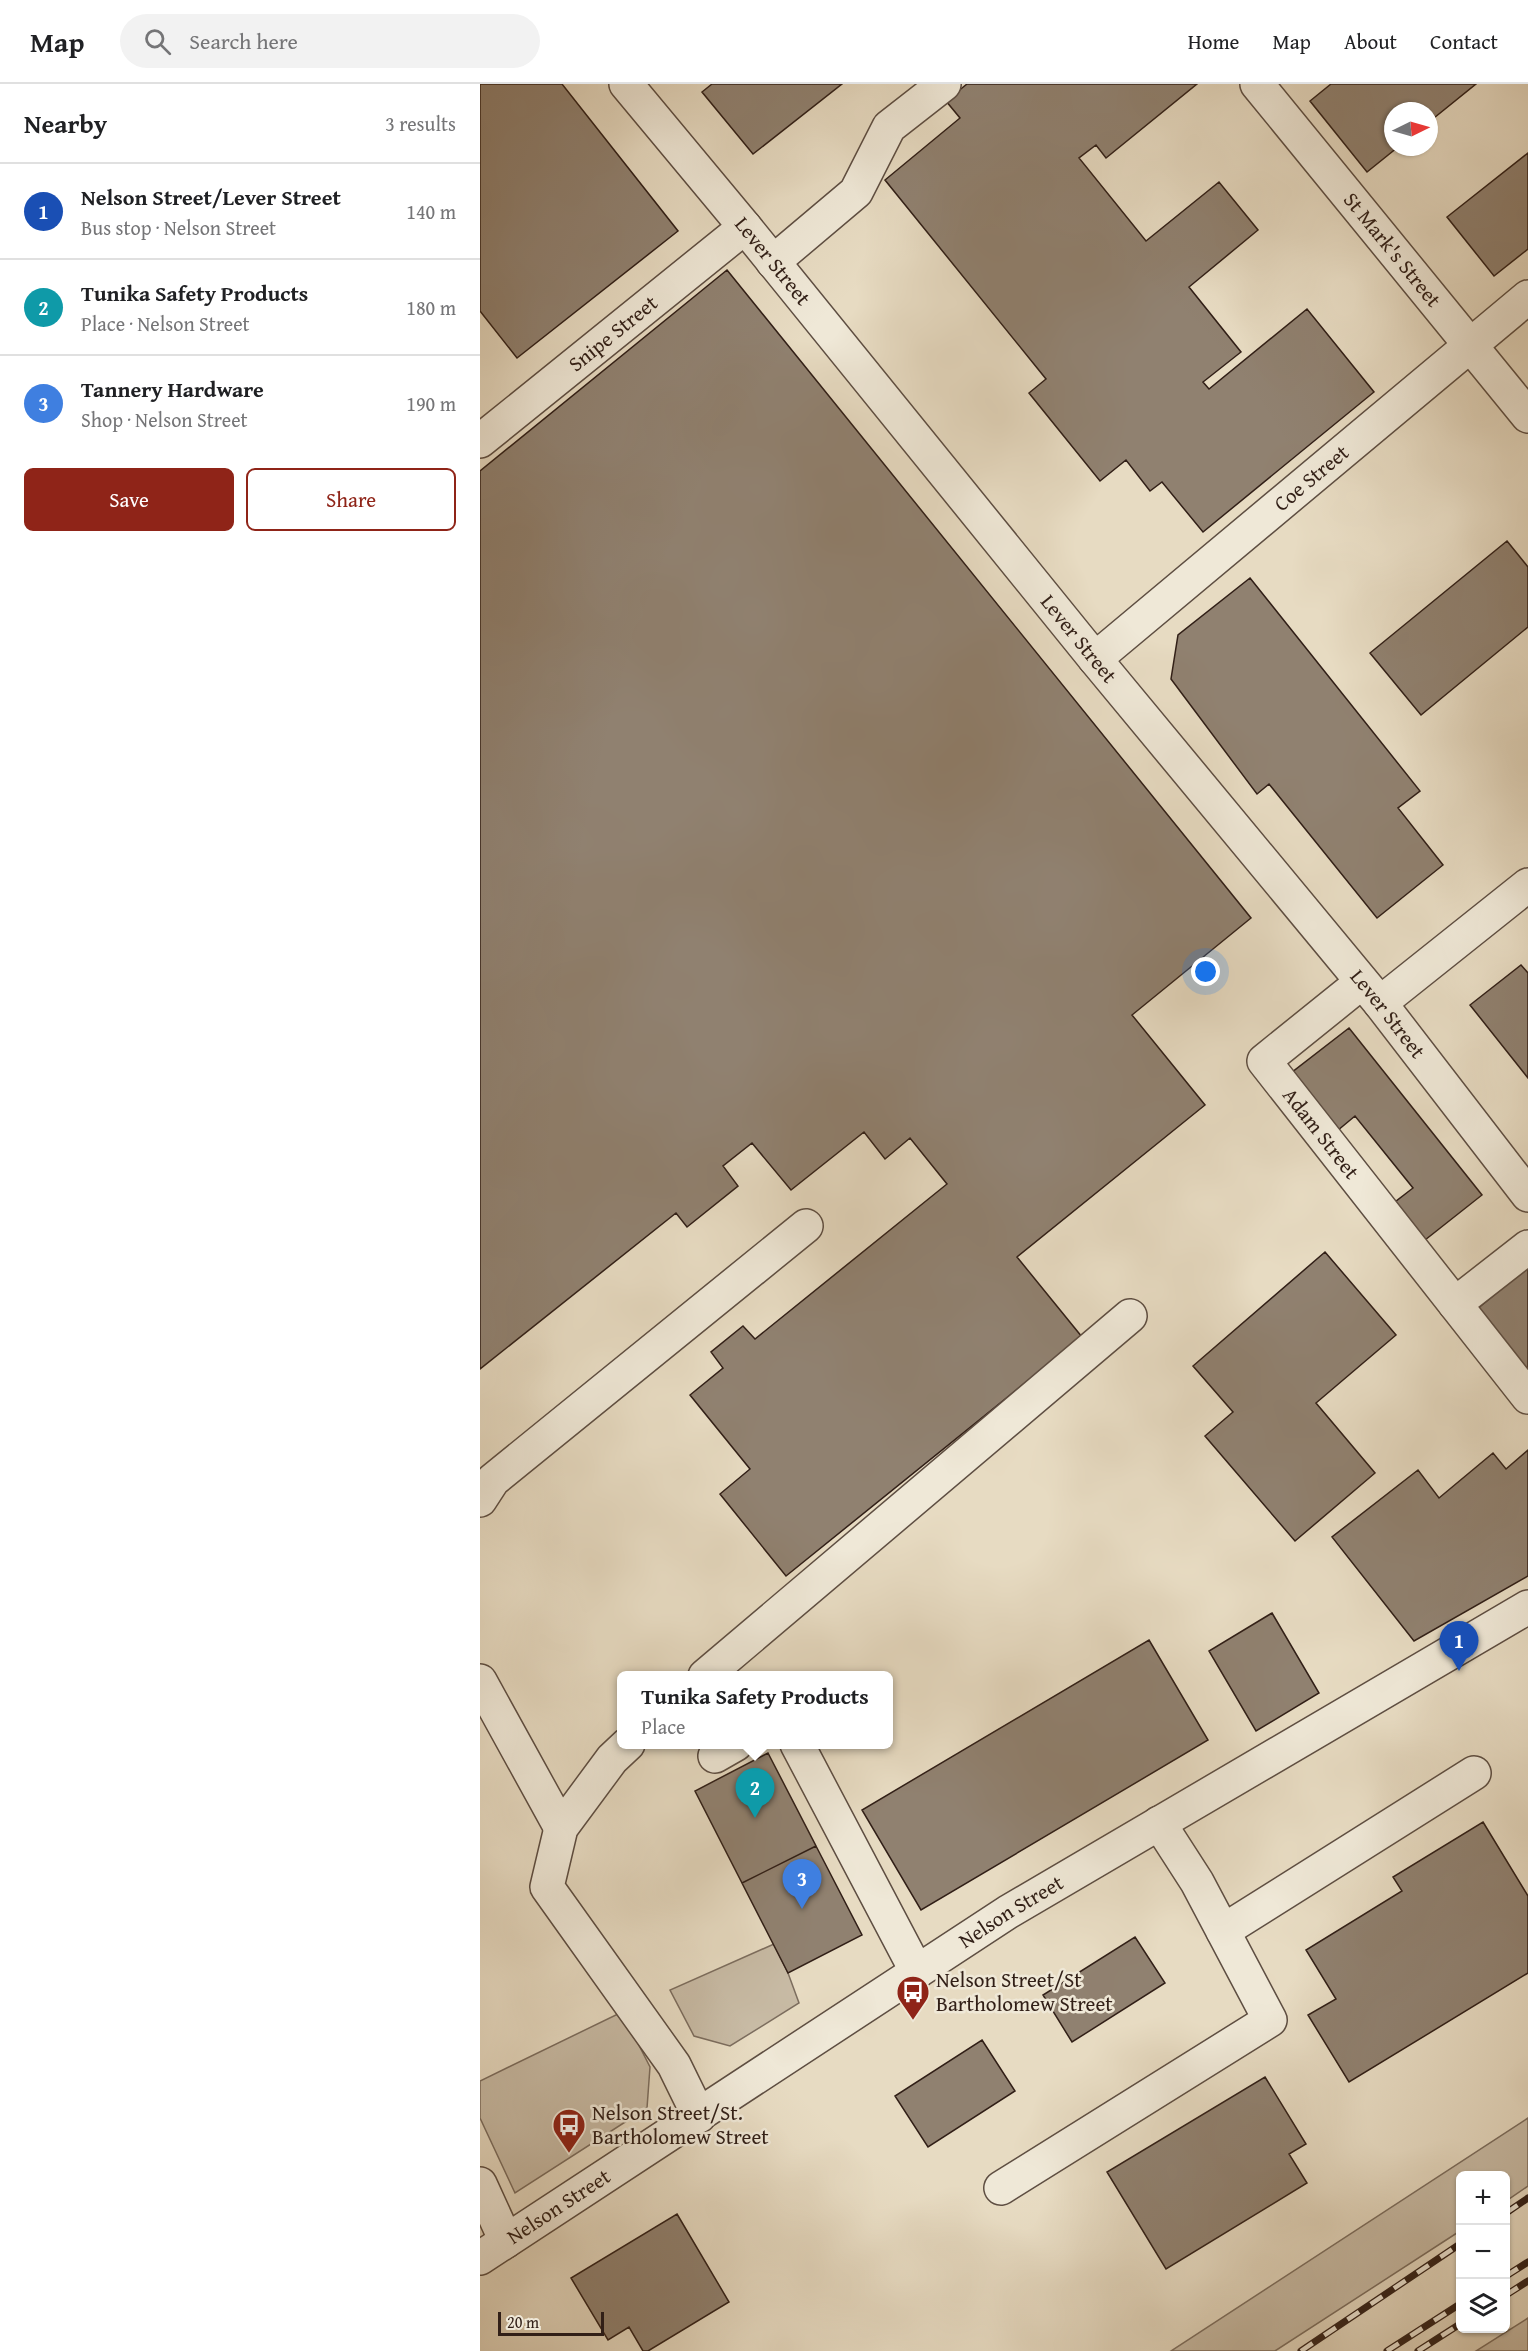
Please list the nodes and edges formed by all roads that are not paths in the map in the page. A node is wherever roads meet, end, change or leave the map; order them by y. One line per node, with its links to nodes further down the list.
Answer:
1 (626, 84): 4 (street, Lever Street)
2 (944, 84): 5 (street)
3 (1257, 84): 7 (street, St Mark's Street)
4 (745, 227): 5 (street, Lever Street); 9 (street, Snipe Street)
5 (773, 262): 10 (street, Lever Street)
6 (1528, 297): 7 (street, Coe Street)
7 (1471, 345): 8 (street, St Mark's Street); 10 (street, Coe Street)
8 (1528, 416)
9 (480, 441)
10 (1095, 659): 12 (street, Lever Street)
11 (1528, 885): 12 (street)
12 (1371, 993): 13 (street, Lever Street); 16 (street, Adam Street)
13 (1528, 1195)
14 (806, 1226): 19 (street)
15 (1528, 1247): 16 (street)
16 (1455, 1304): 18 (street, Adam Street)
17 (1130, 1316): 21 (street)
18 (1528, 1397)
19 (480, 1500)
20 (1528, 1607): 26 (street, Nelson Street)
21 (711, 1671)
22 (480, 1681): 27 (street)
23 (623, 1749): 27 (street)
24 (800, 1749): 29 (street)
25 (1474, 1773): 28 (street)
26 (1159, 1823): 28 (street); 29 (street, Nelson Street)
27 (561, 1828): 30 (street)
28 (1223, 1931): 32 (street)
29 (916, 1972): 30 (street, Nelson Street)
30 (699, 2116): 33 (street, Nelson Street)
31 (480, 2184): 33 (street)
32 (1001, 2188)
33 (493, 2250)

